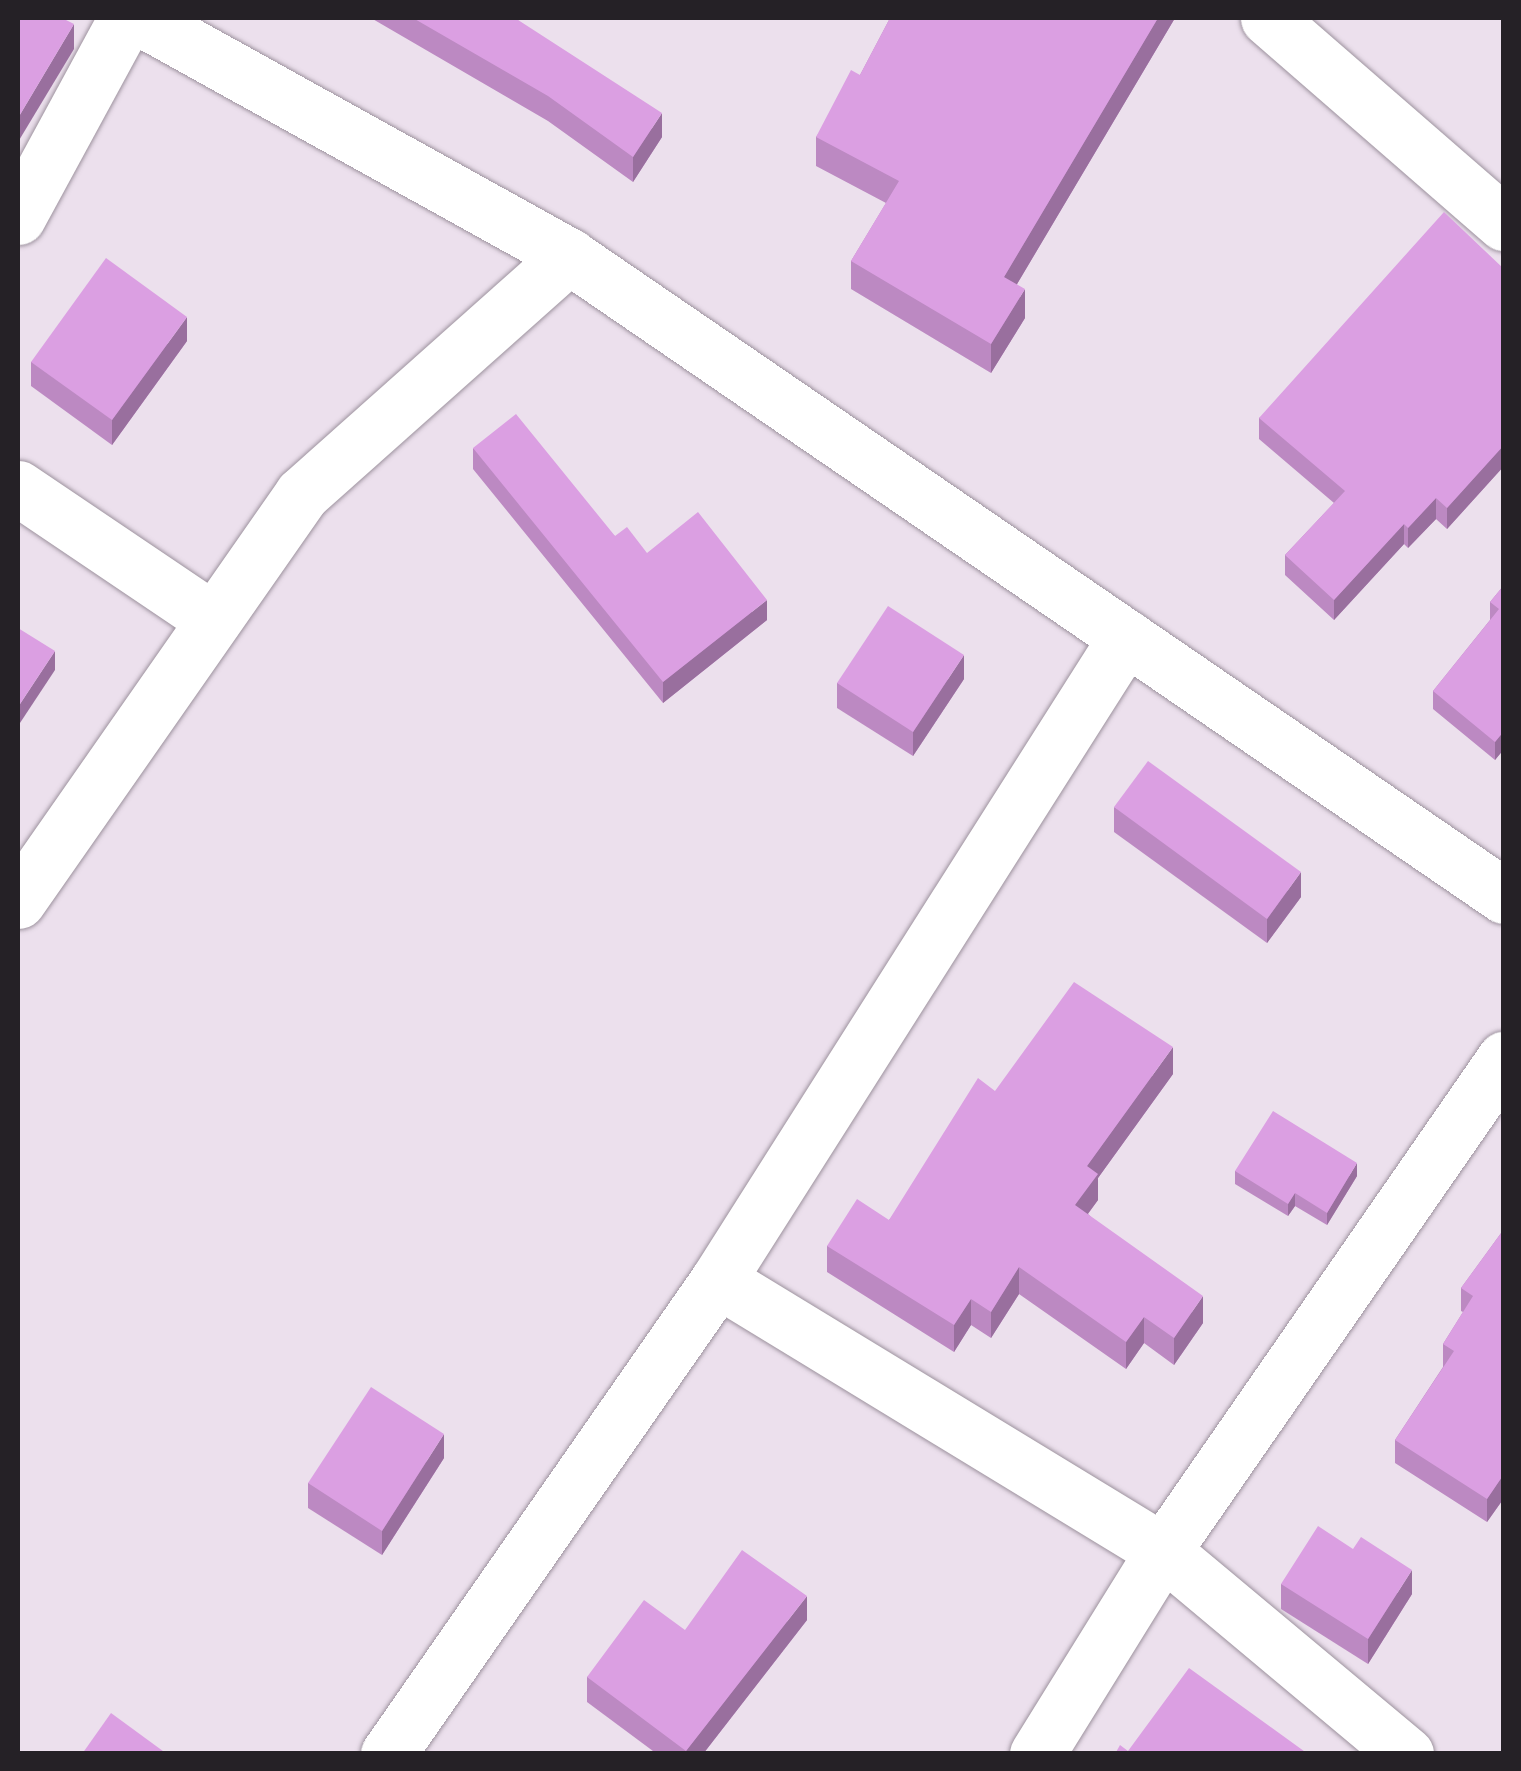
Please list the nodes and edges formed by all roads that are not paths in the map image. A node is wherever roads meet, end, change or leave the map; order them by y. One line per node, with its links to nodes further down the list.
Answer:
1 (126, 18): 4 (street)
2 (140, 18): 6 (street)
3 (1268, 18): 5 (street)
4 (18, 217)
5 (1504, 224)
6 (569, 256): 8 (street); 9 (street)
7 (18, 488): 8 (street)
8 (214, 620): 11 (street)
9 (1126, 637): 10 (street); 13 (street)
10 (1504, 896)
11 (18, 902)
12 (1504, 1059): 14 (street)
13 (718, 1280): 14 (street); 15 (street)
14 (1162, 1551): 16 (street); 17 (street)
15 (388, 1754)
16 (1037, 1754)
17 (1406, 1754)

